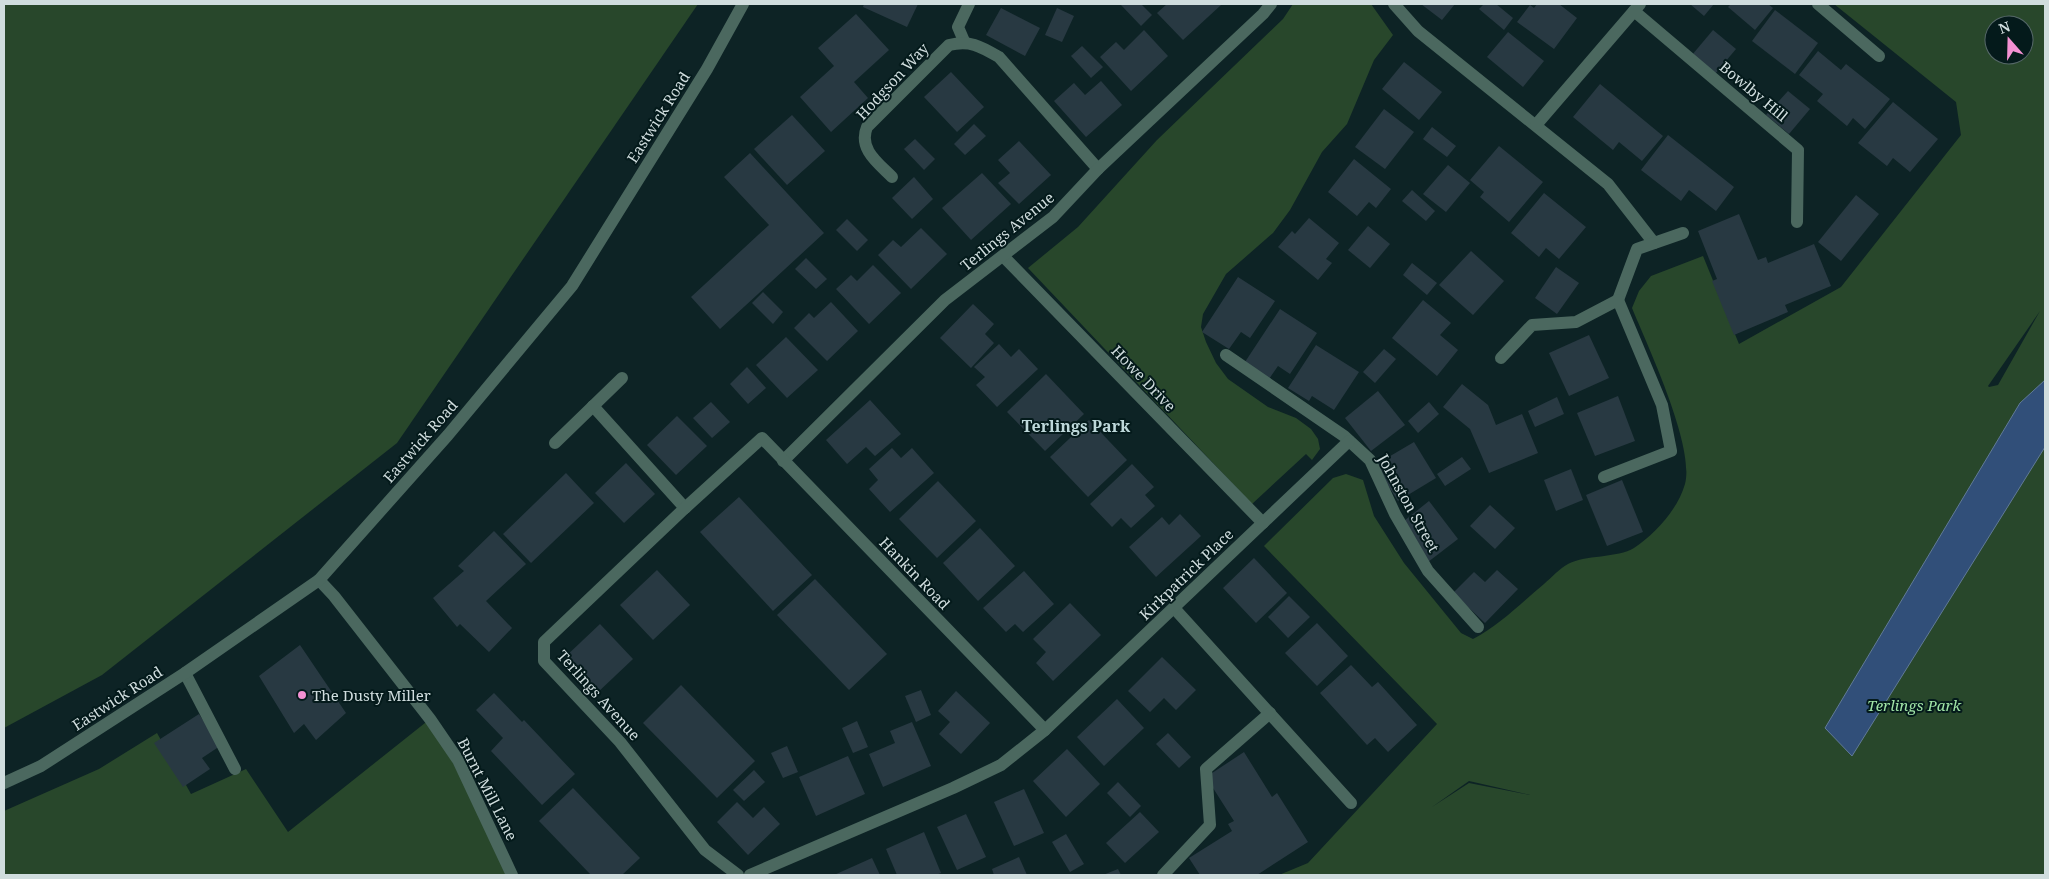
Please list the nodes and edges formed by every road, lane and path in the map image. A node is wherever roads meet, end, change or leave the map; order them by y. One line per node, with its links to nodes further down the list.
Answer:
1 (743, 4): 28 (street, Eastwick Road)
2 (969, 4): 7 (street)
3 (1271, 4): 10 (street, Terlings Avenue)
4 (1394, 4): 9 (street)
5 (1818, 4): 8 (street)
6 (1637, 7): 9 (street, Bowlby Hill); 12 (street, Bowlby Hill)
7 (964, 41): 10 (street); 11 (street, Hodgson Way)
8 (1880, 56)
9 (1536, 126): 14 (street)
10 (1098, 169): 15 (street, Terlings Avenue)
11 (892, 177)
12 (1797, 222)
13 (1683, 232): 14 (street)
14 (1654, 243): 16 (street)
15 (1003, 256): 24 (street, Terlings Avenue); 27 (street, Howe Drive)
16 (1618, 300): 18 (street); 25 (street)
17 (1226, 355): 22 (street, Johnston Street)
18 (1501, 358)
19 (622, 378): 20 (street)
20 (593, 406): 23 (street); 26 (street)
21 (762, 438): 24 (street, Hankin Road); 26 (street, Terlings Avenue)
22 (1349, 441): 27 (street, Kirkpatrick Place); 30 (street, Johnston Street)
23 (555, 443)
24 (783, 461): 33 (street, Hankin Road)
25 (1604, 477)
26 (685, 508): 38 (street, Terlings Avenue)
27 (1263, 523): 29 (street, Kirkpatrick Place)
28 (319, 580): 31 (street, Eastwick Road); 37 (street, Burnt Mill Lane)
29 (1174, 608): 32 (street); 33 (street, Kirkpatrick Place)
30 (1478, 627)
31 (185, 673): 34 (street); 35 (street, Eastwick Road)
32 (1270, 713): 36 (street); 40 (street)
33 (1044, 730): 39 (street)
34 (234, 769)
35 (4, 783)
36 (1351, 803)
37 (512, 875)
38 (738, 875)
39 (750, 875)
40 (1163, 875)

